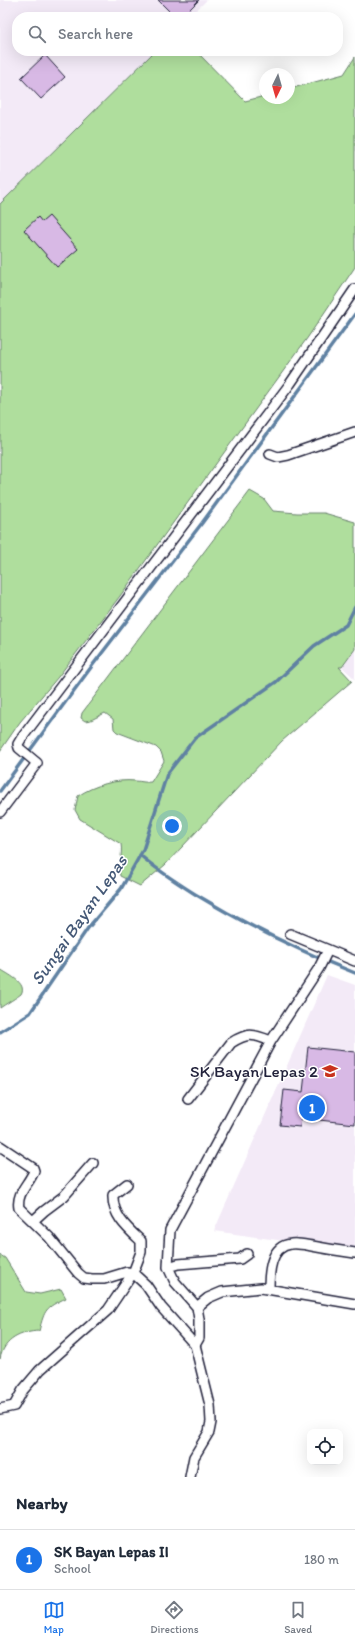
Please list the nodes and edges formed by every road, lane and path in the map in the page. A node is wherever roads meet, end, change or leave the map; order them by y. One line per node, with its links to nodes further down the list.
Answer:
1 (355, 289): 4 (street)
2 (355, 432): 3 (street)
3 (270, 454)
4 (0, 812)
5 (290, 934): 6 (street)
6 (327, 952): 7 (street); 8 (street)
7 (355, 961)
8 (271, 1041): 9 (street); 16 (street)
9 (188, 1099)
10 (0, 1146): 13 (street)
11 (93, 1163): 13 (street)
12 (127, 1184): 17 (street)
13 (33, 1221): 17 (street)
14 (247, 1254): 16 (street)
15 (355, 1254): 18 (street)
16 (168, 1267): 20 (street)
17 (133, 1273): 21 (street); 22 (street)
18 (269, 1289): 19 (street); 20 (street)
19 (355, 1304)
20 (197, 1307): 21 (street)
21 (195, 1345): 23 (street)
22 (0, 1409)
23 (190, 1477)

